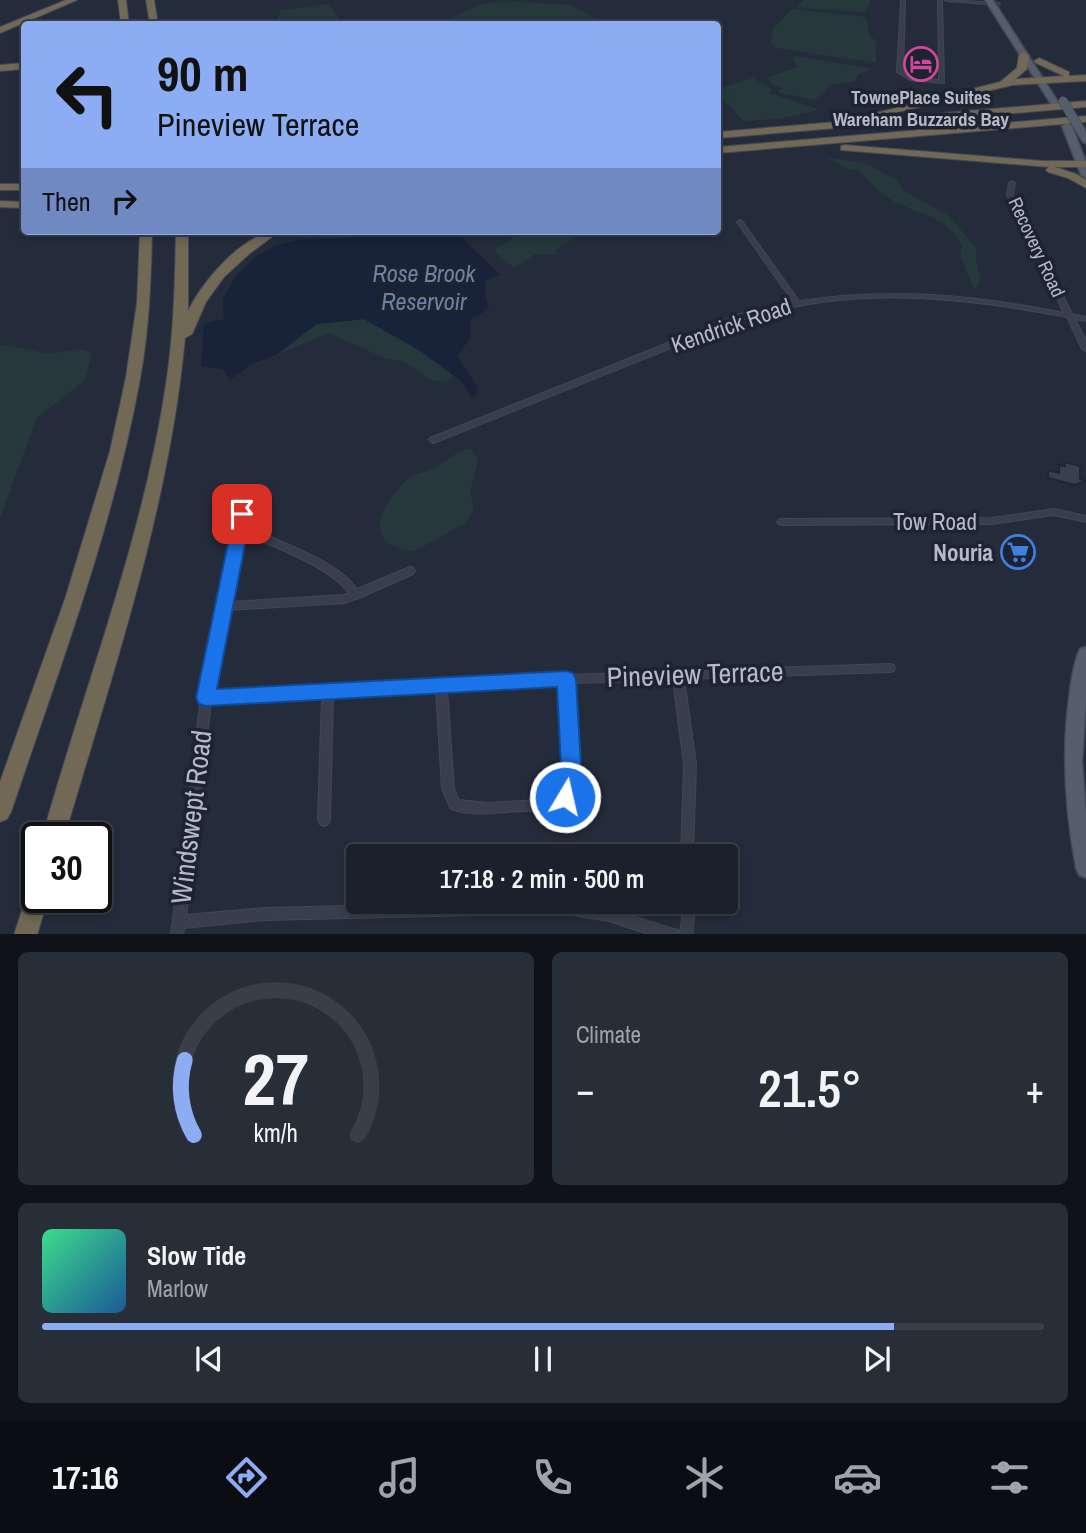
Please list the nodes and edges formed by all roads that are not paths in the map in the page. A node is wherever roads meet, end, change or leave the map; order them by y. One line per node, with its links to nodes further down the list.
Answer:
1 (73, 0): 10 (highway)
2 (122, 0): 11 (highway)
3 (150, 0): 12 (highway)
4 (903, 0): 5 (street)
5 (940, 0)
6 (948, 0): 8 (street)
7 (971, 0): 8 (street)
8 (993, 2): 14 (main road); 15 (main road)
9 (21, 21): 13 (highway)
10 (22, 21)
11 (125, 21)
12 (154, 21)
13 (0, 30)
14 (1024, 55): 19 (main road); 20 (highway)
15 (1039, 61): 18 (highway); 19 (main road)
16 (21, 66): 17 (highway)
17 (0, 68)
18 (1086, 77): 19 (highway)
19 (1044, 78): 20 (highway); 22 (main road)
20 (993, 88): 23 (highway)
21 (1086, 104): 23 (highway)
22 (1077, 124): 24 (main road); 25 (highway); 28 (main road)
23 (723, 134)
24 (1086, 140)
25 (751, 148): 26 (highway); 27 (highway)
26 (721, 150)
27 (1016, 162): 28 (highway); 30 (highway)
28 (1085, 168)
29 (1012, 183): 40 (street, Recovery Road)
30 (1086, 185)
31 (0, 187): 32 (highway)
32 (21, 187)
33 (0, 204): 34 (highway)
34 (21, 205)
35 (740, 222): 39 (street)
36 (146, 235): 59 (highway)
37 (182, 235): 43 (highway)
38 (268, 235): 43 (highway)
39 (796, 302): 40 (street, Kendrick Road); 44 (street, Kendrick Road)
40 (1070, 315): 41 (street, Kendrick Road); 42 (street, Recovery Road)
41 (1086, 319)
42 (1086, 349)
43 (176, 363): 61 (highway)
44 (433, 440)
45 (245, 494): 48 (street, Windswept Road)
46 (1086, 519): 47 (street, Tow Road)
47 (782, 522)
48 (240, 533): 50 (street); 51 (street, Windswept Road)
49 (410, 571): 50 (street)
50 (356, 596): 51 (street)
51 (223, 606): 58 (street, Windswept Road)
52 (1086, 654): 63 (main road)
53 (890, 668): 54 (street, Pineview Terrace)
54 (678, 675): 55 (street, Pineview Terrace); 62 (street)
55 (566, 679): 56 (street, Pineview Terrace); 56 (street)
56 (441, 687): 57 (street, Pineview Terrace)
57 (328, 691): 58 (street, Pineview Terrace); 60 (street)
58 (206, 698): 66 (street, Windswept Road)
59 (0, 812)
60 (324, 820)
61 (58, 822)
62 (687, 844)
63 (1086, 868)
64 (32, 913): 67 (highway)
65 (688, 914): 69 (street)
66 (177, 928): 68 (street)
67 (26, 934)
68 (673, 934)
69 (686, 934)

